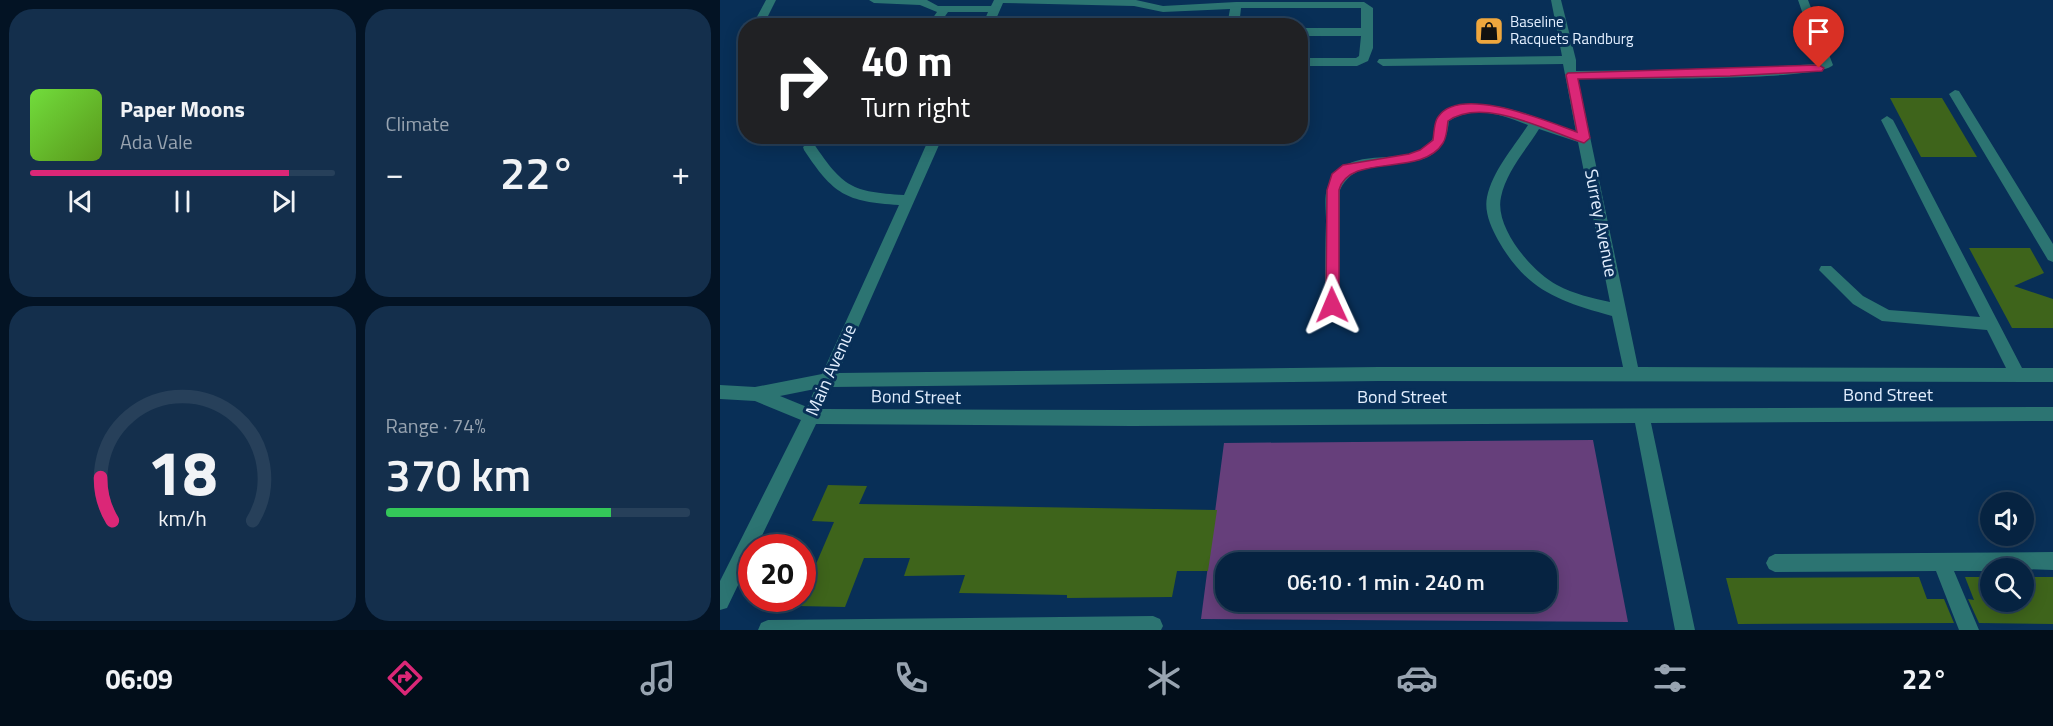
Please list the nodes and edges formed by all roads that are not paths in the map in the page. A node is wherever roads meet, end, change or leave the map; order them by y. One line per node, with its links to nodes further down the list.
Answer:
1 (771, 0): 8 (street)
2 (874, 0): 7 (street)
3 (1556, 0): 14 (street, Surrey Avenue)
4 (1803, 0): 17 (street)
5 (998, 3): 6 (street); 7 (street); 10 (street)
6 (1236, 5): 11 (street); 13 (street)
7 (945, 9): 9 (street)
8 (761, 18)
9 (938, 18)
10 (991, 18)
11 (1234, 18)
12 (1308, 32): 13 (street)
13 (1366, 32): 15 (street)
14 (1570, 60): 16 (street); 17 (street, Surrey Avenue)
15 (1308, 62)
16 (1383, 62)
17 (1572, 75): 21 (street, Surrey Avenue)
18 (1955, 94): 25 (street)
19 (1887, 120): 29 (street)
20 (1536, 123): 21 (street); 27 (street); 28 (street)
21 (1584, 138): 28 (street, Surrey Avenue)
22 (933, 144): 24 (street, Main Avenue)
23 (809, 147): 24 (street)
24 (908, 200): 33 (street, Main Avenue)
25 (2053, 256)
26 (1826, 270): 29 (street)
27 (1332, 305)
28 (1619, 310): 30 (street, Surrey Avenue)
29 (1991, 324): 31 (street)
30 (1632, 375): 31 (street, Bond Street); 33 (street, Bond Street)
31 (2018, 375): 32 (street, Bond Street)
32 (2053, 375)
33 (826, 380): 35 (street, Bond Street); 38 (street, Main Avenue)
34 (720, 392): 35 (street, Bond Street)
35 (755, 394): 38 (street, Bond Street)
36 (2053, 414): 37 (street, Bond Street)
37 (1641, 415): 38 (street, Bond Street); 45 (street)
38 (810, 416): 42 (street, Main Avenue)
39 (1941, 561): 40 (street); 41 (street); 46 (street)
40 (2053, 561)
41 (1775, 563)
42 (720, 601)
43 (1153, 626): 44 (street)
44 (768, 630)
45 (1685, 630)
46 (1968, 630)

